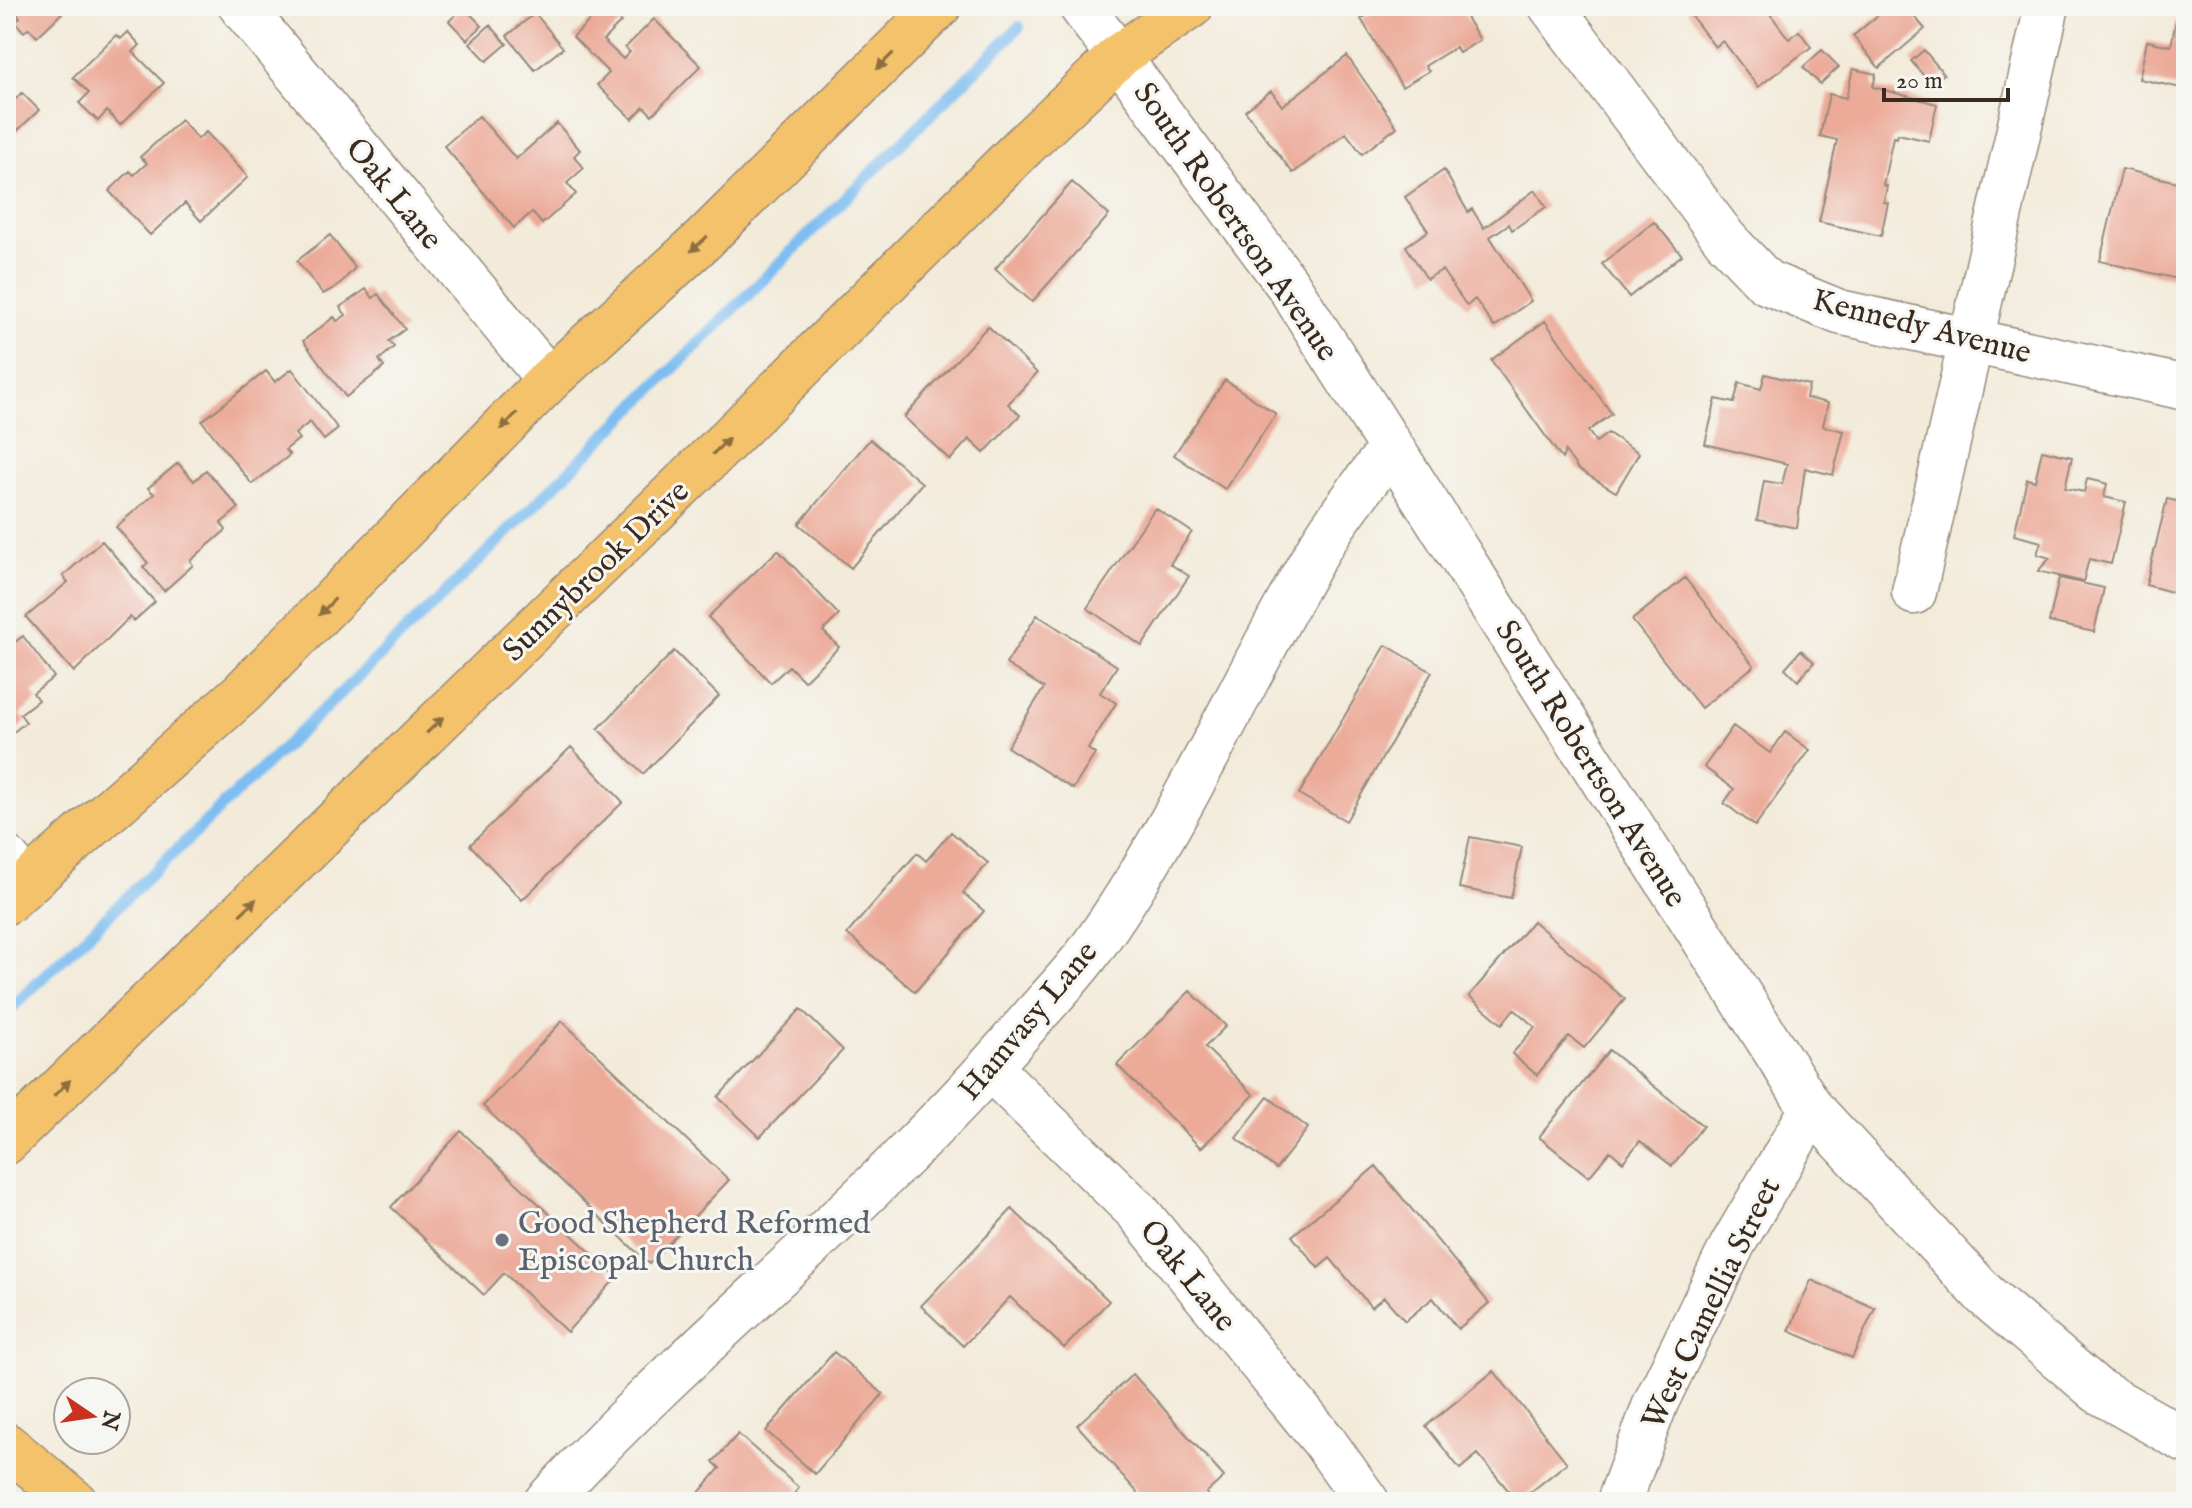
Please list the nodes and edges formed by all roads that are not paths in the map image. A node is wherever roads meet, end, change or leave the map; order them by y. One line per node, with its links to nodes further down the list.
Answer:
1 (241, 6): 9 (street, Oak Lane)
2 (939, 6): 9 (main road, one-way to 9)
3 (1081, 6): 7 (street, South Robertson Avenue)
4 (1191, 6): 7 (main road, Sunnybrook Drive)
5 (1551, 6): 8 (street, Kennedy Avenue)
6 (2047, 6): 8 (street)
7 (1120, 55): 11 (street, South Robertson Avenue); 16 (main road, Sunnybrook Drive, one-way to 7)
8 (1972, 340): 10 (street, Kennedy Avenue); 12 (street)
9 (549, 380): 13 (main road, one-way to 13)
10 (2186, 388)
11 (1391, 448): 14 (street, Hamvasy Lane); 15 (street, South Robertson Avenue)
12 (1914, 592)
13 (13, 880)
14 (990, 1068): 20 (street, Hamvasy Lane); 21 (street, Oak Lane)
15 (1812, 1109): 17 (street, South Robertson Avenue); 22 (street, West Camellia Street)
16 (6, 1142)
17 (2186, 1441)
18 (6, 1445): 19 (main road)
19 (75, 1502)
20 (546, 1502)
21 (1367, 1502)
22 (1619, 1502)

